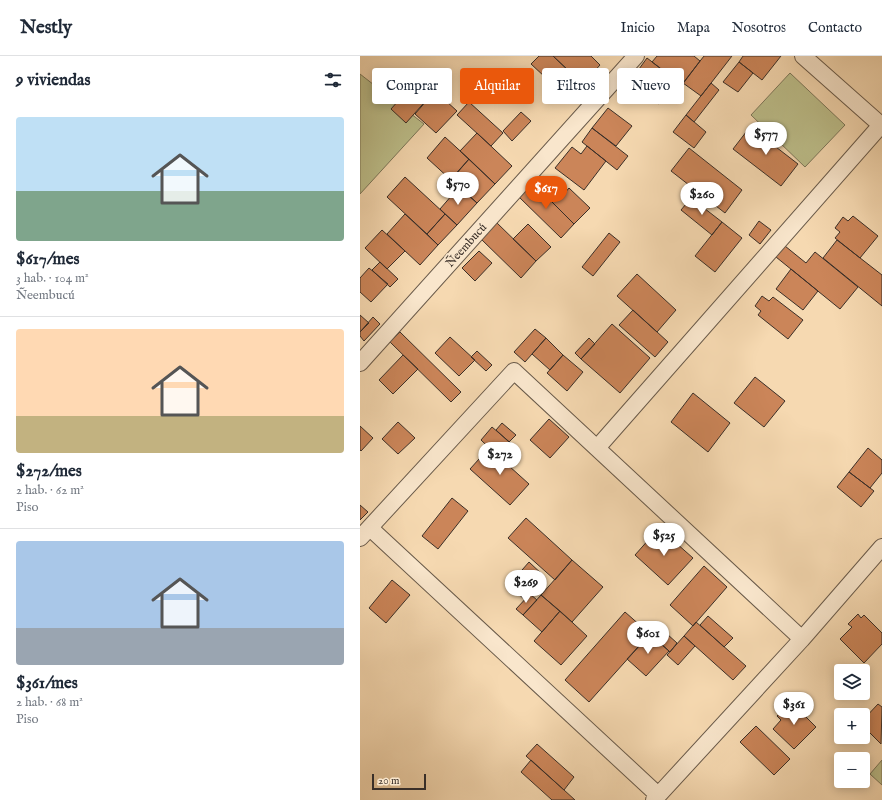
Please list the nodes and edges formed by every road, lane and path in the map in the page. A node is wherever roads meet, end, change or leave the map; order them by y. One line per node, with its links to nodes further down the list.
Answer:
1 (636, 56): 4 (street, Ñeembucú)
2 (809, 58): 3 (street)
3 (882, 126): 5 (street)
4 (360, 363)
5 (597, 448): 6 (street); 8 (street)
6 (365, 533): 9 (street)
7 (882, 547): 8 (street)
8 (802, 639): 9 (street)
9 (656, 798)

